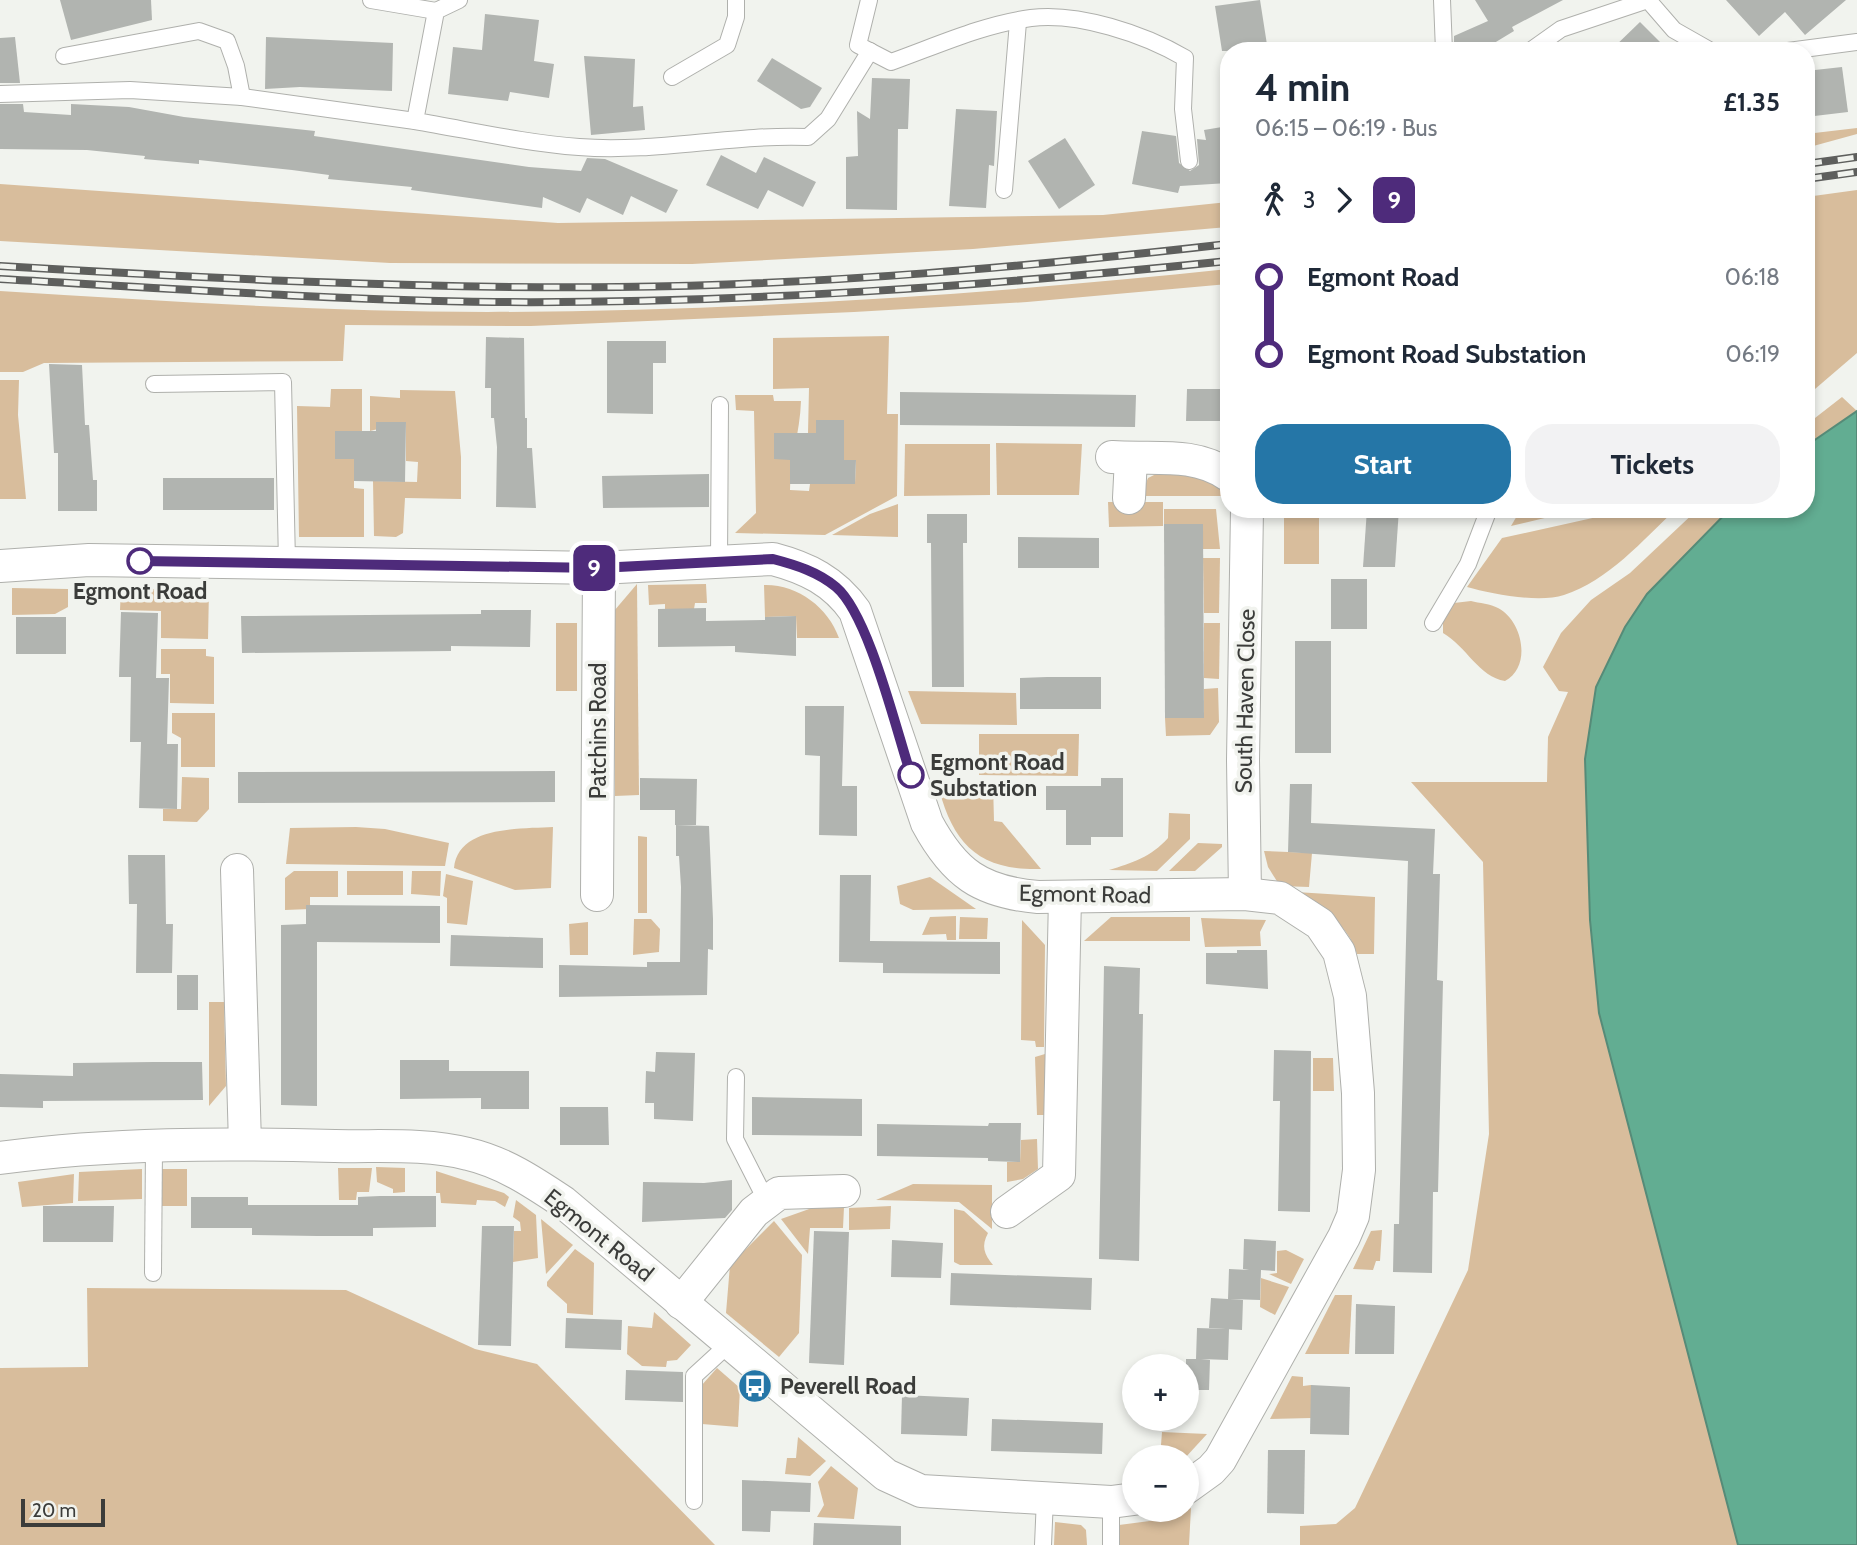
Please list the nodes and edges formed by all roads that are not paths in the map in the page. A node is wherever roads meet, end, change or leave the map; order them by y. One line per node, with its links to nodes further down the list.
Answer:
1 (371, 0): 6 (lane)
2 (459, 0): 6 (lane)
3 (736, 0): 15 (lane)
4 (869, 0): 13 (lane)
5 (1442, 0): 8 (lane)
6 (436, 11): 18 (lane)
7 (1018, 22): 13 (lane); 19 (lane); 20 (lane)
8 (1444, 42)
9 (1542, 42): 10 (lane)
10 (1695, 42)
11 (1857, 42): 12 (lane)
12 (1815, 47)
13 (870, 51): 18 (lane)
14 (64, 56): 17 (lane)
15 (672, 77)
16 (0, 94): 17 (lane)
17 (242, 97): 18 (lane)
18 (415, 121)
19 (1189, 161)
20 (1004, 190)
21 (154, 384): 28 (lane)
22 (720, 405): 27 (lane)
23 (1220, 469): 24 (street)
24 (1129, 499)
25 (1247, 518): 33 (street, South Haven Close)
26 (1486, 518): 31 (lane)
27 (719, 561): 30 (street, Egmont Road); 35 (street, Egmont Road)
28 (287, 562): 29 (street, Egmont Road); 30 (street, Egmont Road)
29 (0, 566)
30 (599, 568): 34 (street, Patchins Road)
31 (1433, 623)
32 (237, 870): 37 (street)
33 (1245, 894): 35 (street, Egmont Road); 46 (street, Egmont Road)
34 (597, 895)
35 (1066, 897): 42 (street)
36 (736, 1077): 41 (lane)
37 (245, 1144): 38 (street, Egmont Road); 44 (street, Egmont Road)
38 (154, 1147): 39 (street, Egmont Road); 43 (lane)
39 (0, 1158)
40 (844, 1191): 41 (street)
41 (767, 1202): 44 (street)
42 (1007, 1212)
43 (153, 1273)
44 (681, 1303): 45 (street, Egmont Road)
45 (730, 1343): 47 (street, Egmont Road); 48 (lane)
46 (1199, 1477)
47 (1045, 1498): 49 (street, Egmont Road); 51 (lane)
48 (694, 1501)
49 (1122, 1501)
50 (1122, 1505): 52 (lane)
51 (1043, 1545)
52 (1111, 1545)

